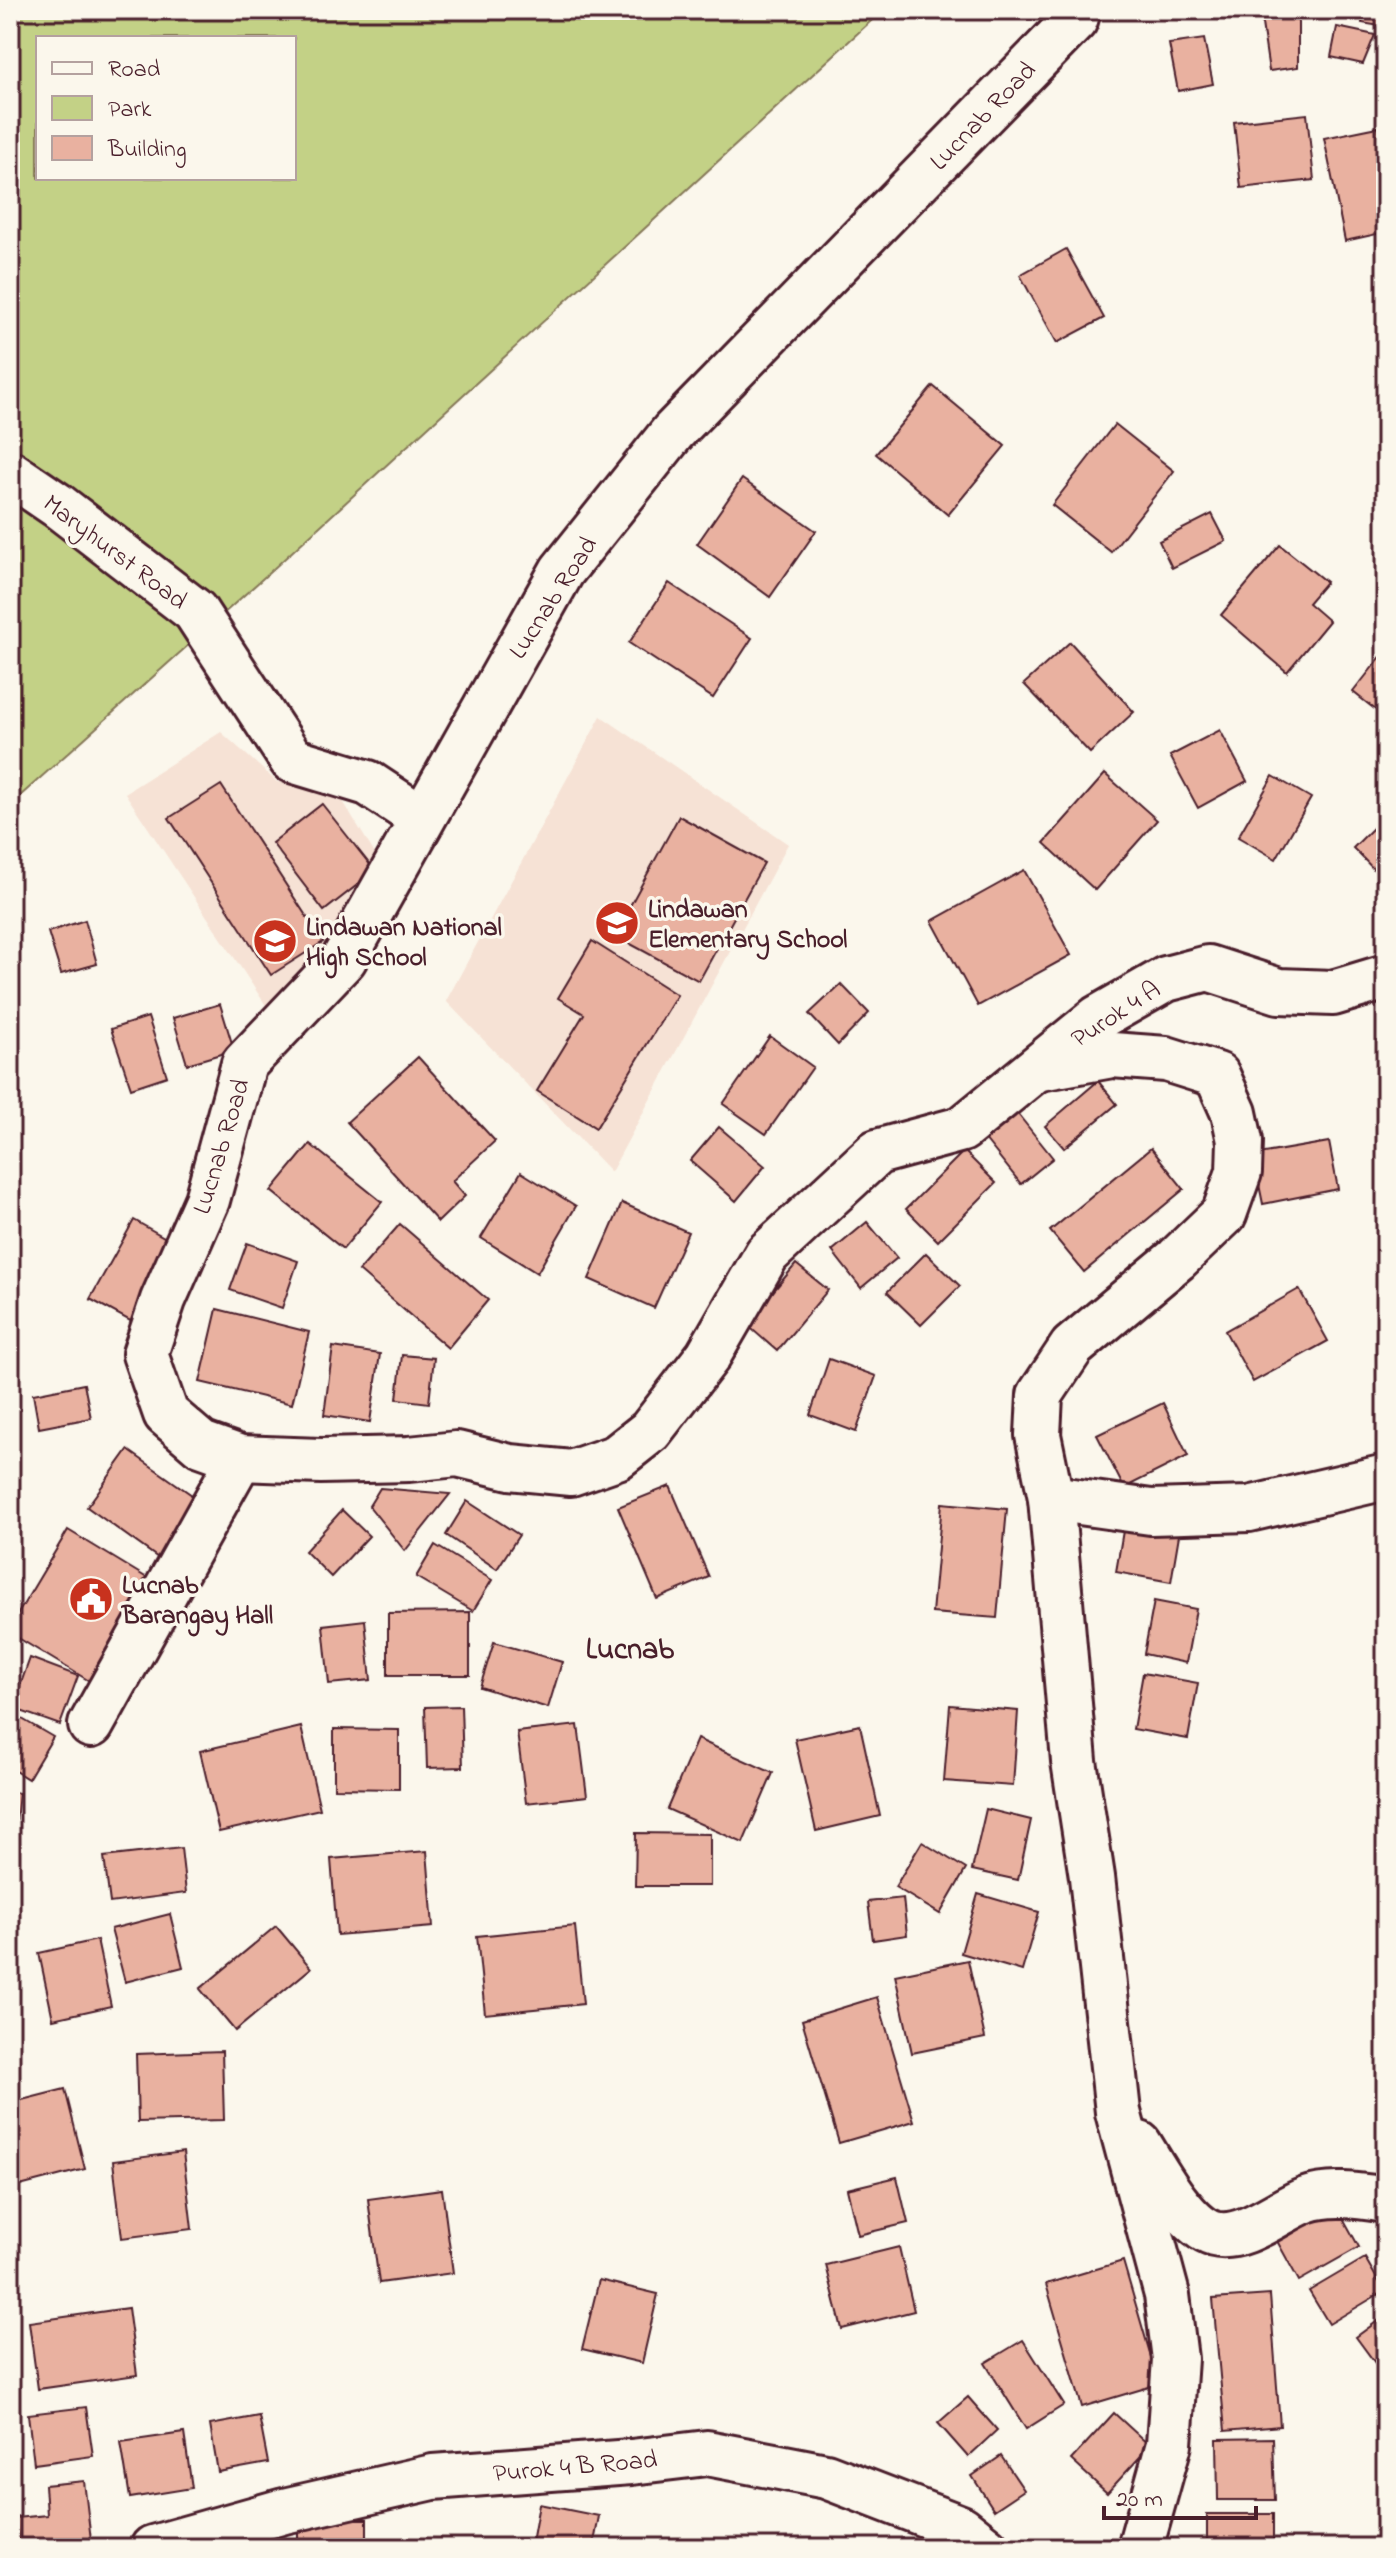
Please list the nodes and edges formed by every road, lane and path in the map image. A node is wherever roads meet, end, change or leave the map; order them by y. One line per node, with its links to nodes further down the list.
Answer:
1 (1078, 10): 3 (street, Lucnab Road)
2 (10, 473): 3 (street, Maryhurst Road)
3 (421, 818): 6 (street, Lucnab Road)
4 (1386, 977): 5 (street, Purok 4 A)
5 (1037, 1069): 6 (street, Lucnab Road); 8 (street)
6 (240, 1458): 9 (street)
7 (1386, 1477): 8 (street)
8 (1051, 1498): 10 (street)
9 (91, 1725)
10 (1118, 2112): 11 (street); 14 (street)
11 (1386, 2200)
12 (153, 2548): 13 (street, Purok 4 B Road)
13 (986, 2548)
14 (1140, 2548)

